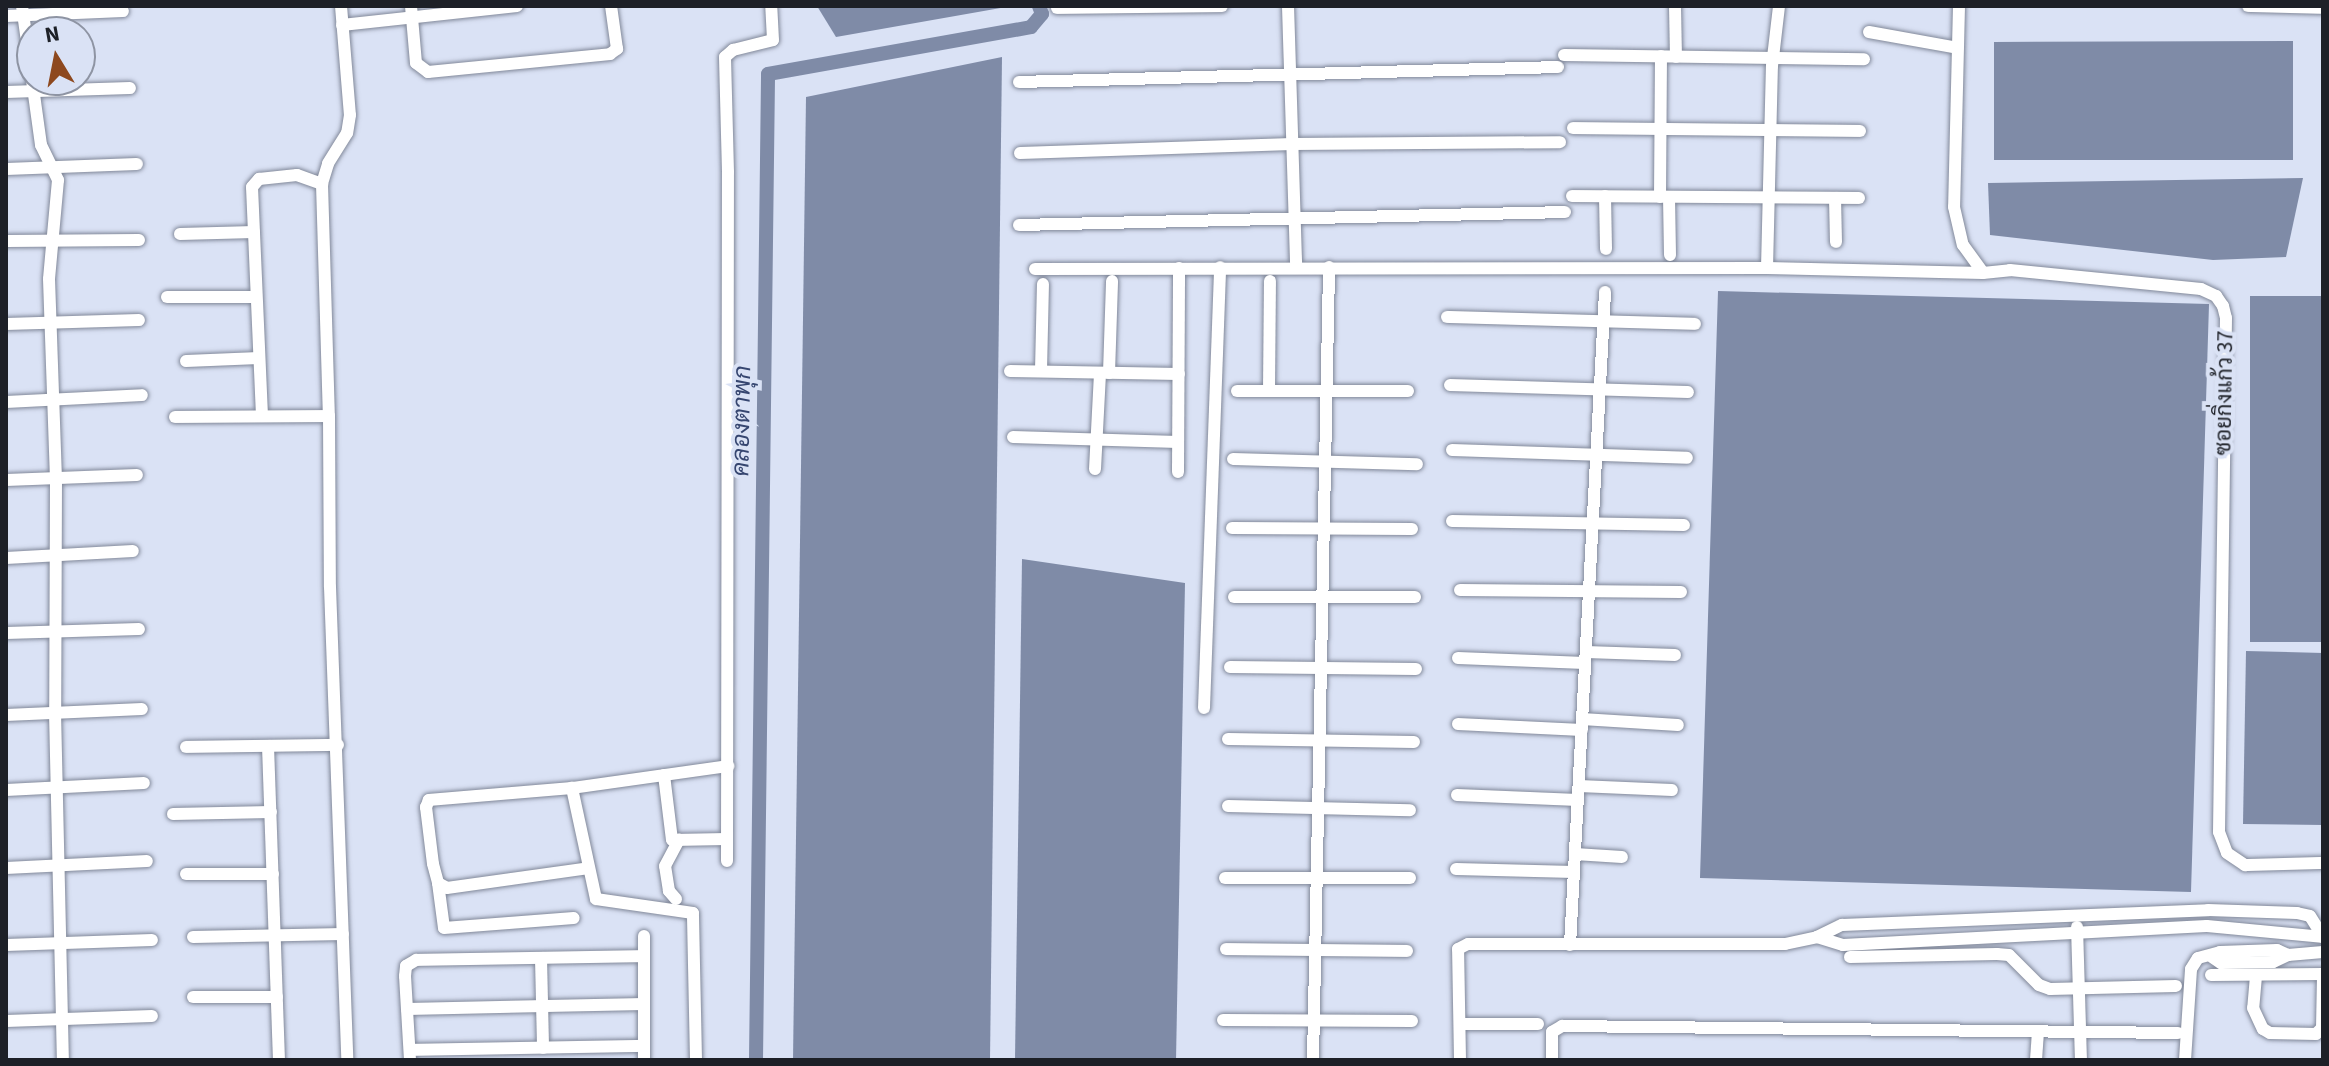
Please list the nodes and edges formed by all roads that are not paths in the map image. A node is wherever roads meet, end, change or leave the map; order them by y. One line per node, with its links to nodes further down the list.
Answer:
1 (341, 6): 18 (street)
2 (517, 6): 16 (street)
3 (611, 6): 16 (street)
4 (771, 6): 147 (street)
5 (1152, 6): 6 (street); 12 (street)
6 (1222, 6)
7 (1288, 6): 25 (street)
8 (1675, 6): 22 (street)
9 (1779, 6): 23 (street)
10 (1959, 6): 20 (street)
11 (2248, 6): 13 (street)
12 (1057, 8)
13 (2323, 8)
14 (23, 10): 15 (street); 17 (street)
15 (123, 11)
16 (412, 11): 18 (street)
17 (6, 16)
18 (342, 25): 40 (street)
19 (1869, 32): 20 (street)
20 (1958, 48): 64 (street)
21 (1661, 56): 22 (street); 25 (street); 31 (street)
22 (1676, 57): 23 (street)
23 (1773, 58): 24 (street); 32 (street)
24 (1864, 59)
25 (1290, 73): 26 (street); 35 (street)
26 (1019, 82)
27 (96, 86): 28 (street)
28 (130, 88)
29 (35, 96): 38 (street)
30 (1573, 128): 31 (street)
31 (1661, 129): 32 (street); 43 (street)
32 (1770, 129): 33 (street); 44 (street)
33 (1860, 131)
34 (1560, 142): 35 (street)
35 (1292, 144): 36 (street); 48 (street)
36 (1020, 153)
37 (137, 164): 38 (street)
38 (50, 166): 39 (street); 54 (street)
39 (6, 169)
40 (322, 184): 50 (street); 94 (street)
41 (1572, 196): 42 (street)
42 (1605, 196): 43 (street); 56 (street)
43 (1665, 197): 44 (street); 57 (street)
44 (1769, 197): 45 (street); 62 (street)
45 (1835, 198): 46 (street); 55 (street)
46 (1859, 198)
47 (1565, 212): 48 (street)
48 (1294, 218): 49 (street); 59 (street)
49 (1019, 225)
50 (254, 232): 51 (street); 70 (street)
51 (180, 234)
52 (139, 240): 54 (street)
53 (6, 241): 54 (street)
54 (51, 242): 74 (street)
55 (1836, 242)
56 (1606, 249)
57 (1670, 255)
58 (1220, 267): 59 (street); 61 (street); 134 (street)
59 (1296, 267): 60 (street)
60 (1329, 267): 62 (street); 87 (street)
61 (1179, 268): 63 (street); 82 (street)
62 (1767, 268): 64 (street)
63 (1035, 269)
64 (1983, 273): 168 (street, ซอยกิ่งแก้ว 37)
65 (1112, 281): 81 (street)
66 (1270, 281): 86 (street)
67 (1043, 284): 80 (street)
68 (1605, 292): 73 (street)
69 (167, 297): 70 (street)
70 (256, 297): 77 (street)
71 (1447, 317): 73 (street)
72 (139, 320): 74 (street)
73 (1604, 321): 76 (street); 84 (street)
74 (49, 323): 75 (street); 91 (street)
75 (6, 324)
76 (1695, 324)
77 (259, 358): 78 (street); 93 (street)
78 (186, 361)
79 (1010, 371): 80 (street)
80 (1041, 371): 81 (street)
81 (1104, 373): 82 (street); 97 (street)
82 (1179, 374): 98 (street)
83 (1450, 385): 84 (street)
84 (1600, 389): 89 (street); 100 (street)
85 (1237, 391): 86 (street)
86 (1269, 391): 87 (street)
87 (1327, 391): 88 (street); 103 (street)
88 (1408, 391)
89 (1688, 392)
90 (142, 395): 91 (street)
91 (53, 399): 92 (street); 108 (street)
92 (6, 402)
93 (262, 416): 94 (street); 95 (street)
94 (329, 416): 144 (street)
95 (175, 417)
96 (1013, 437): 97 (street)
97 (1097, 440): 98 (street); 105 (street)
98 (1178, 442): 106 (street)
99 (1452, 450): 100 (street)
100 (1596, 456): 101 (street); 111 (street)
101 (1687, 458)
102 (1233, 459): 103 (street)
103 (1325, 461): 104 (street); 114 (street)
104 (1417, 464)
105 (1095, 469)
106 (1178, 472)
107 (137, 475): 108 (street)
108 (56, 479): 109 (street); 117 (street)
109 (6, 480)
110 (1452, 521): 111 (street)
111 (1593, 522): 112 (street); 120 (street)
112 (1684, 525)
113 (1232, 528): 114 (street)
114 (1324, 528): 115 (street); 123 (street)
115 (1412, 529)
116 (133, 551): 117 (street)
117 (54, 556): 118 (street); 127 (street)
118 (6, 558)
119 (1460, 590): 120 (street)
120 (1589, 592): 121 (street); 129 (street)
121 (1681, 592)
122 (1234, 597): 123 (street)
123 (1322, 597): 124 (street); 132 (street)
124 (1415, 597)
125 (139, 629): 127 (street)
126 (6, 633): 127 (street)
127 (55, 633): 136 (street)
128 (1675, 655): 129 (street)
129 (1586, 657): 130 (street); 139 (street)
130 (1458, 658)
131 (1230, 667): 132 (street)
132 (1321, 668): 133 (street); 142 (street)
133 (1416, 669)
134 (1204, 708)
135 (142, 709): 136 (street)
136 (55, 712): 137 (street); 151 (street)
137 (6, 715)
138 (1458, 724): 139 (street)
139 (1582, 725): 140 (street); 150 (street)
140 (1678, 725)
141 (1228, 739): 142 (street)
142 (1320, 740): 143 (street); 158 (street)
143 (1414, 742)
144 (338, 745): 145 (street); 189 (street)
145 (268, 746): 146 (street); 160 (street)
146 (186, 747)
147 (728, 766): 148 (street); 162 (street)
148 (664, 775): 152 (street); 163 (street)
149 (144, 783): 151 (street)
150 (1579, 786): 154 (street); 156 (street)
151 (57, 787): 153 (street); 169 (street)
152 (572, 788): 171 (street); 179 (street)
153 (6, 790)
154 (1672, 790)
155 (1457, 795): 156 (street)
156 (1578, 800): 164 (street)
157 (1228, 806): 158 (street)
158 (1318, 808): 159 (street); 177 (street)
159 (1410, 810)
160 (271, 812): 161 (street); 175 (street)
161 (173, 814)
162 (727, 839): 163 (street); 167 (street)
163 (679, 840): 180 (street)
164 (1575, 854): 165 (street); 173 (street)
165 (1622, 857)
166 (147, 861): 169 (street)
167 (727, 861)
168 (2323, 863)
169 (59, 865): 170 (street); 197 (street)
170 (6, 868)
171 (589, 868): 179 (street); 238 (street)
172 (1456, 869): 173 (street)
173 (1574, 872): 199 (street)
174 (186, 874): 175 (street)
175 (273, 874): 190 (street)
176 (1225, 878): 177 (street)
177 (1317, 878): 178 (street); 201 (street)
178 (1410, 878)
179 (438, 883): 184 (street)
180 (676, 899)
181 (2208, 910): 182 (street); 183 (street); 186 (street)
182 (2234, 911): 187 (street); 194 (street)
183 (2077, 916): 185 (street); 188 (street)
184 (574, 918)
185 (1954, 920): 193 (street); 196 (street)
186 (2207, 926): 187 (street); 188 (street)
187 (2233, 928): 194 (street)
188 (2078, 933): 196 (street); 214 (street)
189 (343, 934): 190 (street); 236 (street)
190 (275, 936): 192 (street); 216 (street)
191 (644, 936): 205 (street)
192 (193, 937)
193 (1817, 937): 196 (street); 199 (street)
194 (2323, 937)
195 (152, 940): 197 (street)
196 (1955, 940)
197 (61, 943): 198 (street); 221 (street)
198 (6, 945)
199 (1570, 945): 226 (street)
200 (1226, 949): 201 (street)
201 (1315, 950): 202 (street); 223 (street)
202 (1407, 951)
203 (2323, 952): 204 (street)
204 (2288, 955): 207 (street); 209 (street)
205 (644, 956): 208 (street); 217 (street)
206 (1850, 957): 214 (street)
207 (2212, 957): 209 (street); 244 (street)
208 (541, 958): 218 (street); 219 (street)
209 (2273, 969): 211 (street); 212 (street)
210 (2211, 975): 212 (street)
211 (2323, 975): 212 (street)
212 (2256, 976)
213 (2176, 986): 214 (street)
214 (2078, 989): 228 (street)
215 (193, 997): 216 (street)
216 (277, 997): 235 (street)
217 (644, 1004): 218 (street); 231 (street)
218 (542, 1007): 219 (street); 232 (street)
219 (407, 1009): 233 (street)
220 (152, 1016): 221 (street)
221 (62, 1019): 224 (street); 234 (street)
222 (1223, 1020): 223 (street)
223 (1314, 1020): 225 (street); 239 (street)
224 (6, 1021)
225 (1412, 1021)
226 (1460, 1024): 227 (street); 240 (street)
227 (1538, 1024)
228 (2081, 1032): 229 (street); 230 (street); 243 (street)
229 (2038, 1033): 241 (street); 242 (street)
230 (2178, 1033)
231 (644, 1046): 232 (street); 237 (street)
232 (551, 1052): 233 (street)
233 (410, 1055)
234 (63, 1060)
235 (279, 1060)
236 (347, 1060)
237 (644, 1060)
238 (696, 1060)
239 (1313, 1060)
240 (1460, 1060)
241 (1552, 1060)
242 (2036, 1060)
243 (2081, 1060)
244 (2185, 1060)

